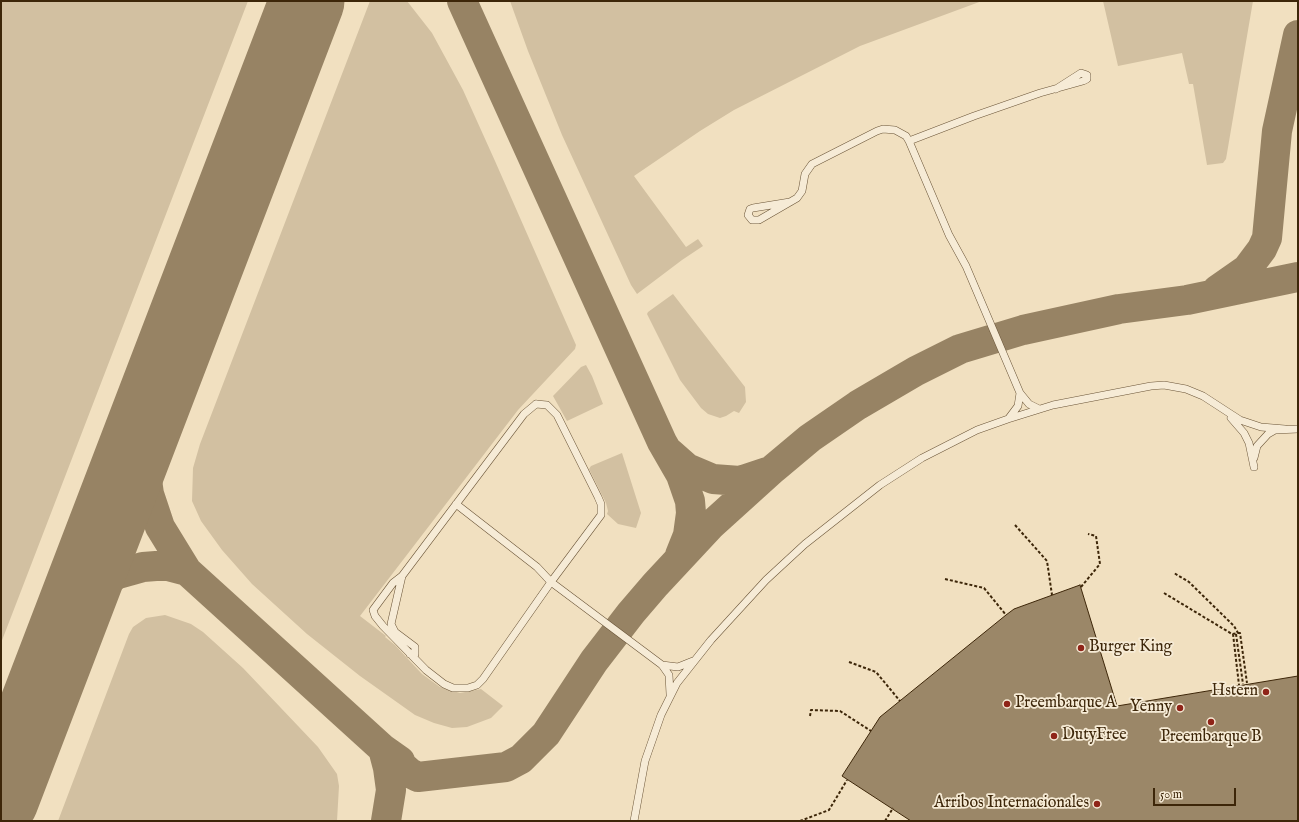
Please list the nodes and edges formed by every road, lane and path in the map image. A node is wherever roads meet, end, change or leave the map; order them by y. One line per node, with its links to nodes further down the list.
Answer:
1 (1056, 89): 2 (lane)
2 (909, 141): 3 (lane); 4 (lane)
3 (790, 202): 3 (lane)
4 (1020, 393): 6 (lane); 7 (lane)
5 (1220, 408): 6 (lane); 8 (lane); 8 (lane)
6 (1040, 409): 7 (lane)
7 (1008, 419): 24 (lane)
8 (1285, 429): 9 (lane)
9 (1298, 429)
10 (456, 504): 14 (lane); 16 (lane); 16 (lane)
11 (1016, 525): 19 (path)
12 (1088, 534): 17 (path)
13 (1174, 573): 21 (path)
14 (402, 576): 23 (lane); 23 (lane)
15 (945, 579): 20 (path)
16 (551, 582): 23 (lane); 26 (lane)
17 (1081, 587)
18 (1164, 593): 22 (path)
19 (1052, 595)
20 (1006, 615)
21 (1237, 633): 22 (path); 27 (path); 28 (path)
22 (1232, 634): 29 (path)
23 (410, 654)
24 (696, 658): 26 (lane); 30 (lane)
25 (849, 662): 31 (path)
26 (662, 665): 30 (lane)
27 (1243, 684)
28 (1247, 684)
29 (1239, 685)
30 (670, 696): 36 (lane)
31 (900, 701)
32 (810, 716): 33 (path)
33 (871, 731)
34 (847, 780): 37 (path)
35 (893, 808): 38 (path)
36 (634, 821)
37 (800, 821)
38 (886, 821)

